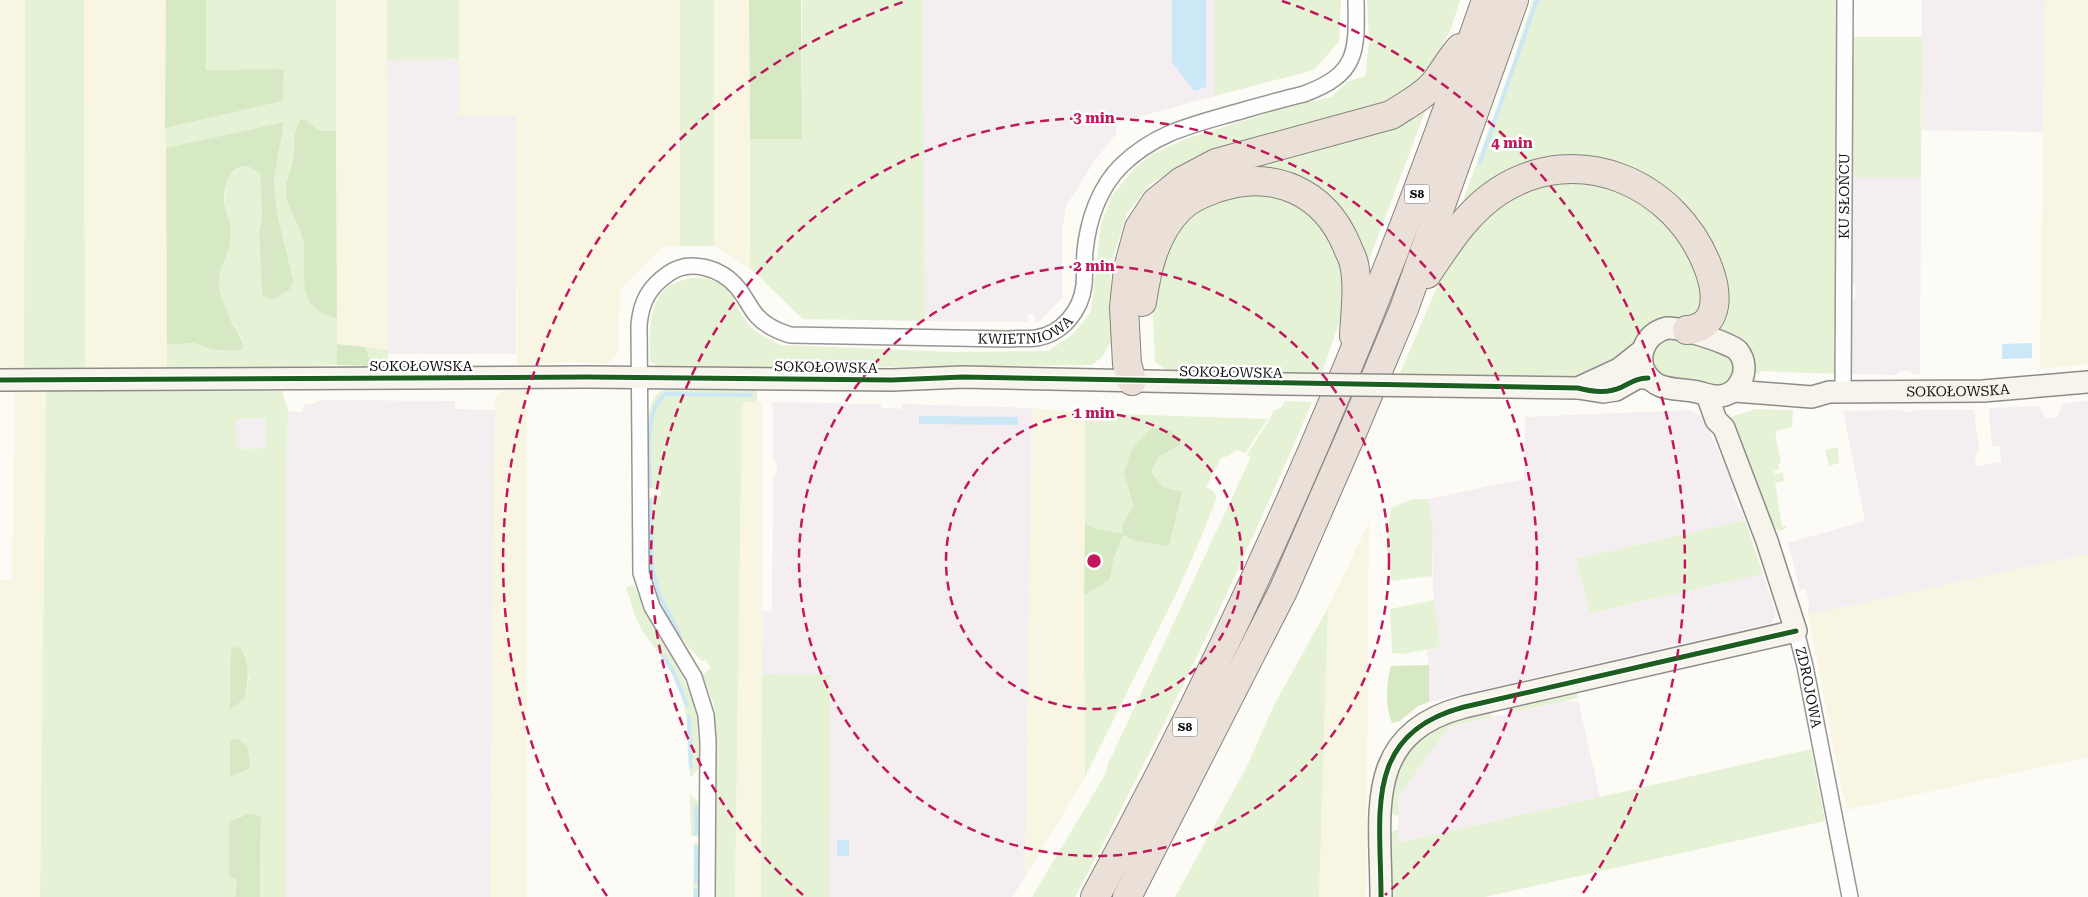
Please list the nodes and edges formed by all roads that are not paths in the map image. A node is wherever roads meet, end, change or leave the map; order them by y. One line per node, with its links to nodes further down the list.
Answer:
1 (1356, 0): 10 (street, KWIETNIOWA)
2 (1486, 0): 5 (highway, S8)
3 (1514, 0): 6 (highway, S8)
4 (1846, 0): 17 (street, KU SŁOŃCU)
5 (1476, 27): 9 (highway, S8); 13 (highway)
6 (1404, 308): 7 (highway); 23 (highway, S8)
7 (1687, 330): 8 (street); 15 (street)
8 (1644, 350): 11 (street); 16 (street, SOKOŁOWSKA)
9 (1352, 359): 13 (highway); 22 (highway, S8)
10 (640, 377): 12 (street, SOKOŁOWSKA); 13 (street, SOKOŁOWSKA); 21 (street, KWIETNIOWA)
11 (1648, 378): 16 (street, SOKOŁOWSKA); 18 (street)
12 (0, 380)
13 (1132, 381): 16 (street, SOKOŁOWSKA, bridge)
14 (2088, 382): 17 (street, SOKOŁOWSKA)
15 (1736, 387): 17 (street, SOKOŁOWSKA); 18 (street); 19 (street)
16 (1578, 388)
17 (1836, 392)
18 (1707, 395): 19 (street, ZDROJOWA)
19 (1724, 428): 20 (street, ZDROJOWA)
20 (1796, 631): 24 (street); 25 (street, ZDROJOWA)
21 (707, 897)
22 (1095, 897)
23 (1127, 897)
24 (1381, 897)
25 (1850, 897)

